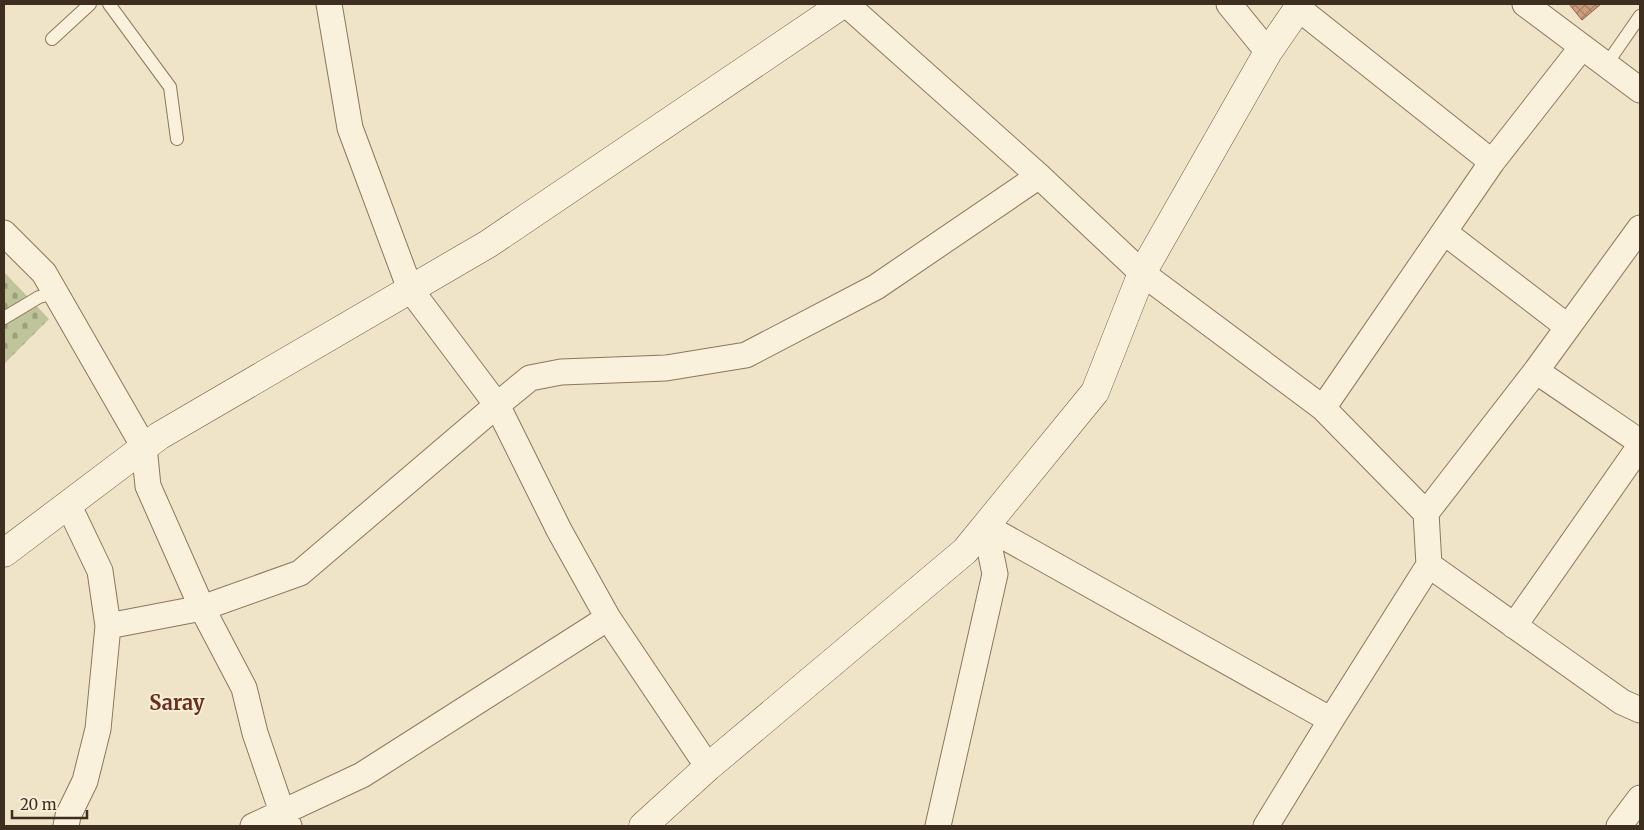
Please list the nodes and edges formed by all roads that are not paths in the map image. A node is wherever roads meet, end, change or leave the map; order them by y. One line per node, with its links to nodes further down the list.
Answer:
1 (90, 4): 9 (lane)
2 (109, 4): 14 (lane)
3 (329, 4): 21 (street)
4 (845, 4): 16 (street); 21 (street)
5 (1229, 4): 11 (street)
6 (1525, 4): 10 (street)
7 (1299, 6): 11 (street); 15 (street)
8 (1640, 16): 12 (lane)
9 (52, 39)
10 (1582, 46): 12 (street); 15 (street)
11 (1268, 52): 20 (street)
12 (1606, 64): 13 (street)
13 (1640, 90)
14 (177, 139)
15 (1492, 162): 18 (street)
16 (1039, 176): 20 (street); 26 (street)
17 (1640, 228): 24 (street)
18 (1444, 232): 24 (street); 27 (street)
19 (4, 233): 22 (street)
20 (1142, 273): 27 (street); 32 (street)
21 (410, 289): 26 (street); 29 (street)
22 (55, 293): 23 (lane); 29 (street)
23 (4, 318)
24 (1568, 327): 25 (street)
25 (1536, 371): 28 (street); 31 (street)
26 (497, 405): 35 (street); 36 (street)
27 (1323, 408): 31 (street)
28 (1640, 444): 38 (street)
29 (144, 447): 30 (street); 35 (street)
30 (68, 504): 33 (street); 37 (street)
31 (1426, 513): 34 (street)
32 (985, 526): 40 (street); 41 (street); 47 (street)
33 (4, 553)
34 (1429, 565): 38 (street); 40 (street)
35 (202, 608): 37 (street); 43 (street)
36 (608, 618): 41 (street); 43 (street)
37 (108, 626): 44 (street)
38 (1514, 626): 39 (street)
39 (1640, 710)
40 (1331, 720): 48 (street)
41 (708, 767): 46 (street)
42 (1640, 798): 49 (street)
43 (286, 819): 45 (street)
44 (66, 826)
45 (254, 826)
46 (643, 826)
47 (938, 826)
48 (1266, 826)
49 (1619, 826)

